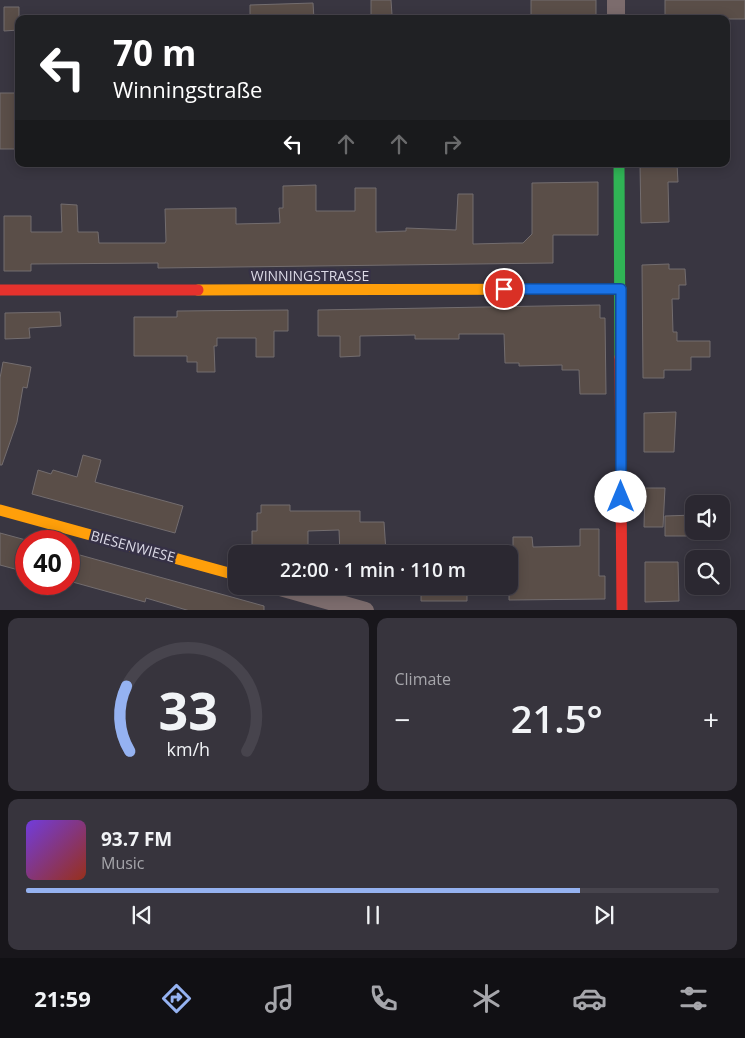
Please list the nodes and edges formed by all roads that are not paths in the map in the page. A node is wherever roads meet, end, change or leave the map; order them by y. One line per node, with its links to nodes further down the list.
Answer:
1 (616, 0): 2 (street)
2 (616, 15)
3 (619, 167): 4 (street)
4 (621, 289): 5 (street, WINNINGSTRASSE); 10 (street)
5 (0, 290)
6 (0, 510): 7 (street, BIESENWIESE)
7 (228, 573)
8 (310, 595): 9 (street)
9 (365, 610)
10 (622, 610)

